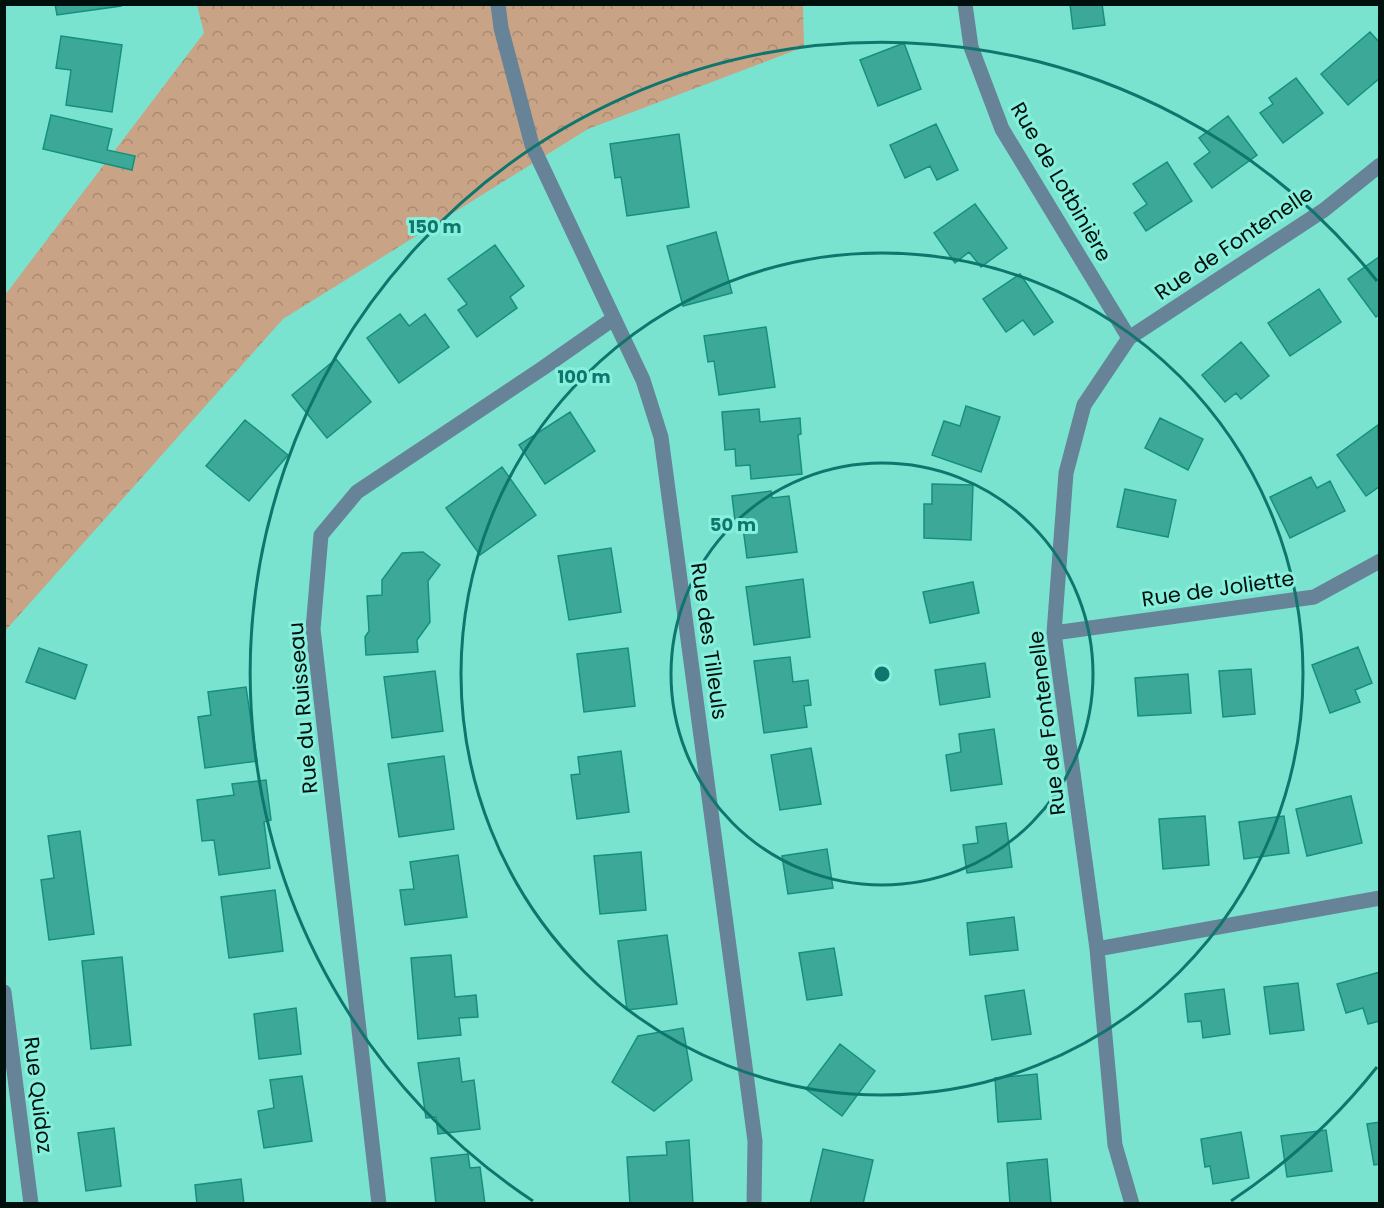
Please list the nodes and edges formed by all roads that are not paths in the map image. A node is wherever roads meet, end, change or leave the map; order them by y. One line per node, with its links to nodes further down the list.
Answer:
1 (498, 4): 4 (street, Rue des Tilleuls)
2 (964, 4): 5 (street, Rue de Lotbinière)
3 (1380, 165): 5 (street, Rue de Fontenelle)
4 (613, 319): 13 (street, Rue du Ruisseau); 14 (street, Rue des Tilleuls)
5 (1129, 339): 7 (street, Rue de Fontenelle)
6 (1380, 561): 7 (street, Rue de Joliette)
7 (1054, 633): 9 (street, Rue de Fontenelle)
8 (1380, 898): 9 (street)
9 (1097, 949): 15 (street, Rue de Fontenelle)
10 (4, 992): 11 (street, Rue Quidoz)
11 (7, 1036): 12 (street, Rue Quidoz)
12 (31, 1203)
13 (379, 1203)
14 (754, 1203)
15 (1132, 1203)

